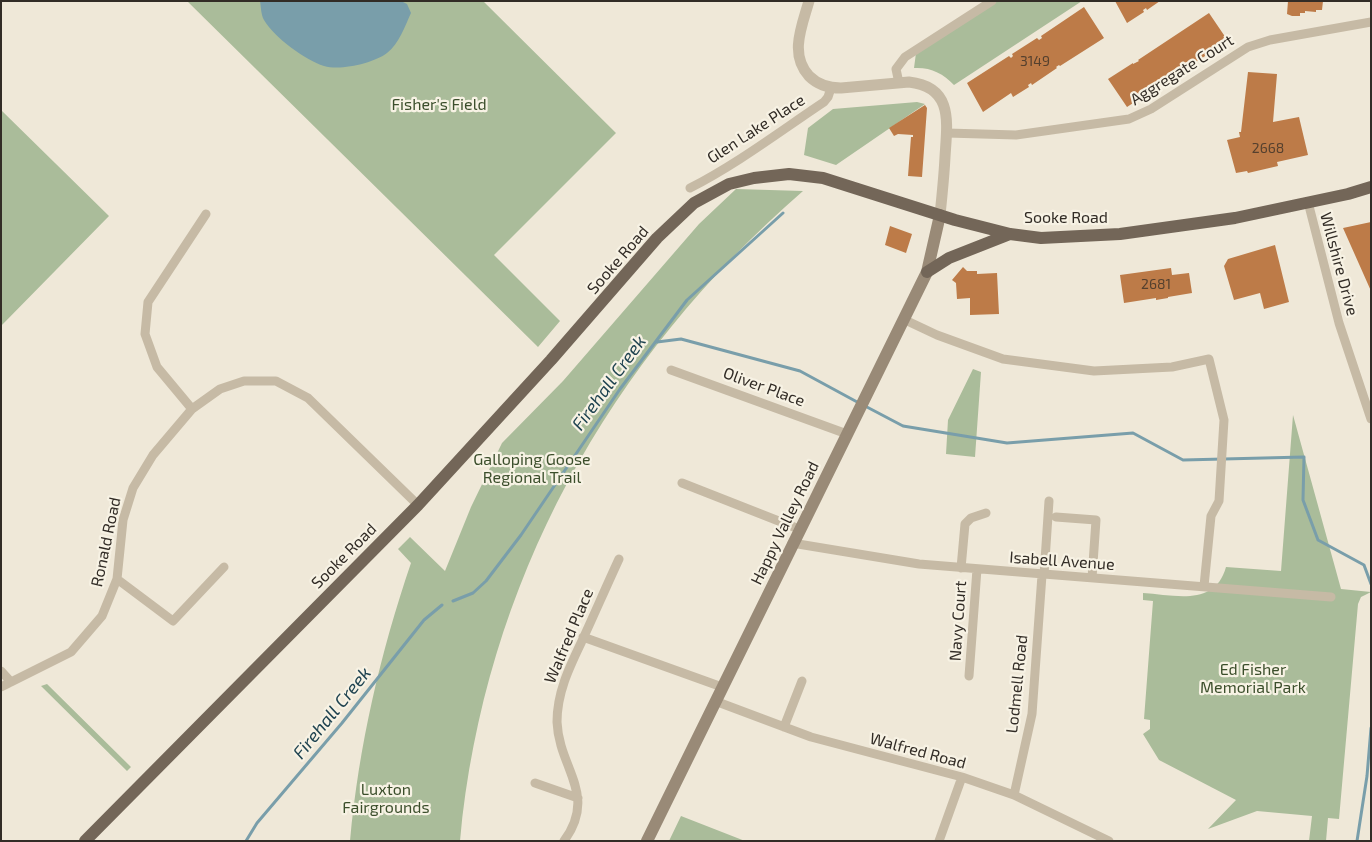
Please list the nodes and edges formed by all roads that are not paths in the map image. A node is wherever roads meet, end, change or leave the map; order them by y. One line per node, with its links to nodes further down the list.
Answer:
1 (809, 1): 5 (street)
2 (992, 1): 4 (street)
3 (1371, 22): 6 (street, Aggregate Court)
4 (899, 83): 5 (street); 6 (street)
5 (831, 88): 8 (street, Glen Lake Place)
6 (947, 133): 11 (street)
7 (1371, 187): 9 (main road, Sooke Road)
8 (690, 188)
9 (1308, 202): 12 (main road, Sooke Road); 17 (street, Willshire Drive)
10 (206, 214): 16 (street)
11 (940, 215): 12 (main road, Sooke Road); 13 (main road, Happy Valley Road); 21 (main road, Sooke Road)
12 (1010, 234): 13 (main road)
13 (927, 272): 14 (main road, Happy Valley Road)
14 (903, 319): 18 (main road, Happy Valley Road); 33 (street)
15 (671, 370): 18 (street, Oliver Place)
16 (192, 409): 21 (street, Ronald Road); 32 (street, Ronald Road)
17 (1371, 419)
18 (847, 434): 24 (main road, Happy Valley Road)
19 (682, 483): 24 (street)
20 (1049, 501): 30 (street, Lodmell Road)
21 (418, 505): 49 (main road, Sooke Road)
22 (986, 513): 28 (street)
23 (1056, 517): 31 (street)
24 (799, 529): 25 (main road, Happy Valley Road)
25 (792, 543): 28 (street, Isabell Avenue); 41 (main road, Happy Valley Road)
26 (619, 559): 35 (street, Walfred Place)
27 (224, 567): 32 (street)
28 (961, 568): 29 (street, Isabell Avenue)
29 (977, 569): 30 (street, Isabell Avenue); 37 (street, Navy Court)
30 (1043, 575): 31 (street, Isabell Avenue); 46 (street, Lodmell Road)
31 (1092, 578): 33 (street, Isabell Avenue)
32 (117, 579): 39 (street, Ronald Road)
33 (1204, 586): 34 (street, Isabell Avenue)
34 (1331, 597)
35 (583, 637): 41 (street); 47 (street, Walfred Place)
36 (1, 671): 39 (street)
37 (970, 676)
38 (802, 681): 43 (street)
39 (11, 682): 40 (street, Ronald Road)
40 (1, 687)
41 (722, 687): 42 (main road, Happy Valley Road)
42 (715, 701): 43 (street, Walfred Road); 51 (main road, Happy Valley Road)
43 (784, 728): 44 (street, Walfred Road)
44 (962, 778): 46 (street, Walfred Road); 52 (street)
45 (535, 783): 47 (street)
46 (1014, 794): 48 (street, Walfred Road)
47 (578, 798): 50 (street, Walfred Place)
48 (1096, 838): 53 (street, Walfred Road)
49 (85, 841)
50 (564, 841)
51 (647, 841)
52 (939, 841)
53 (1109, 841)

